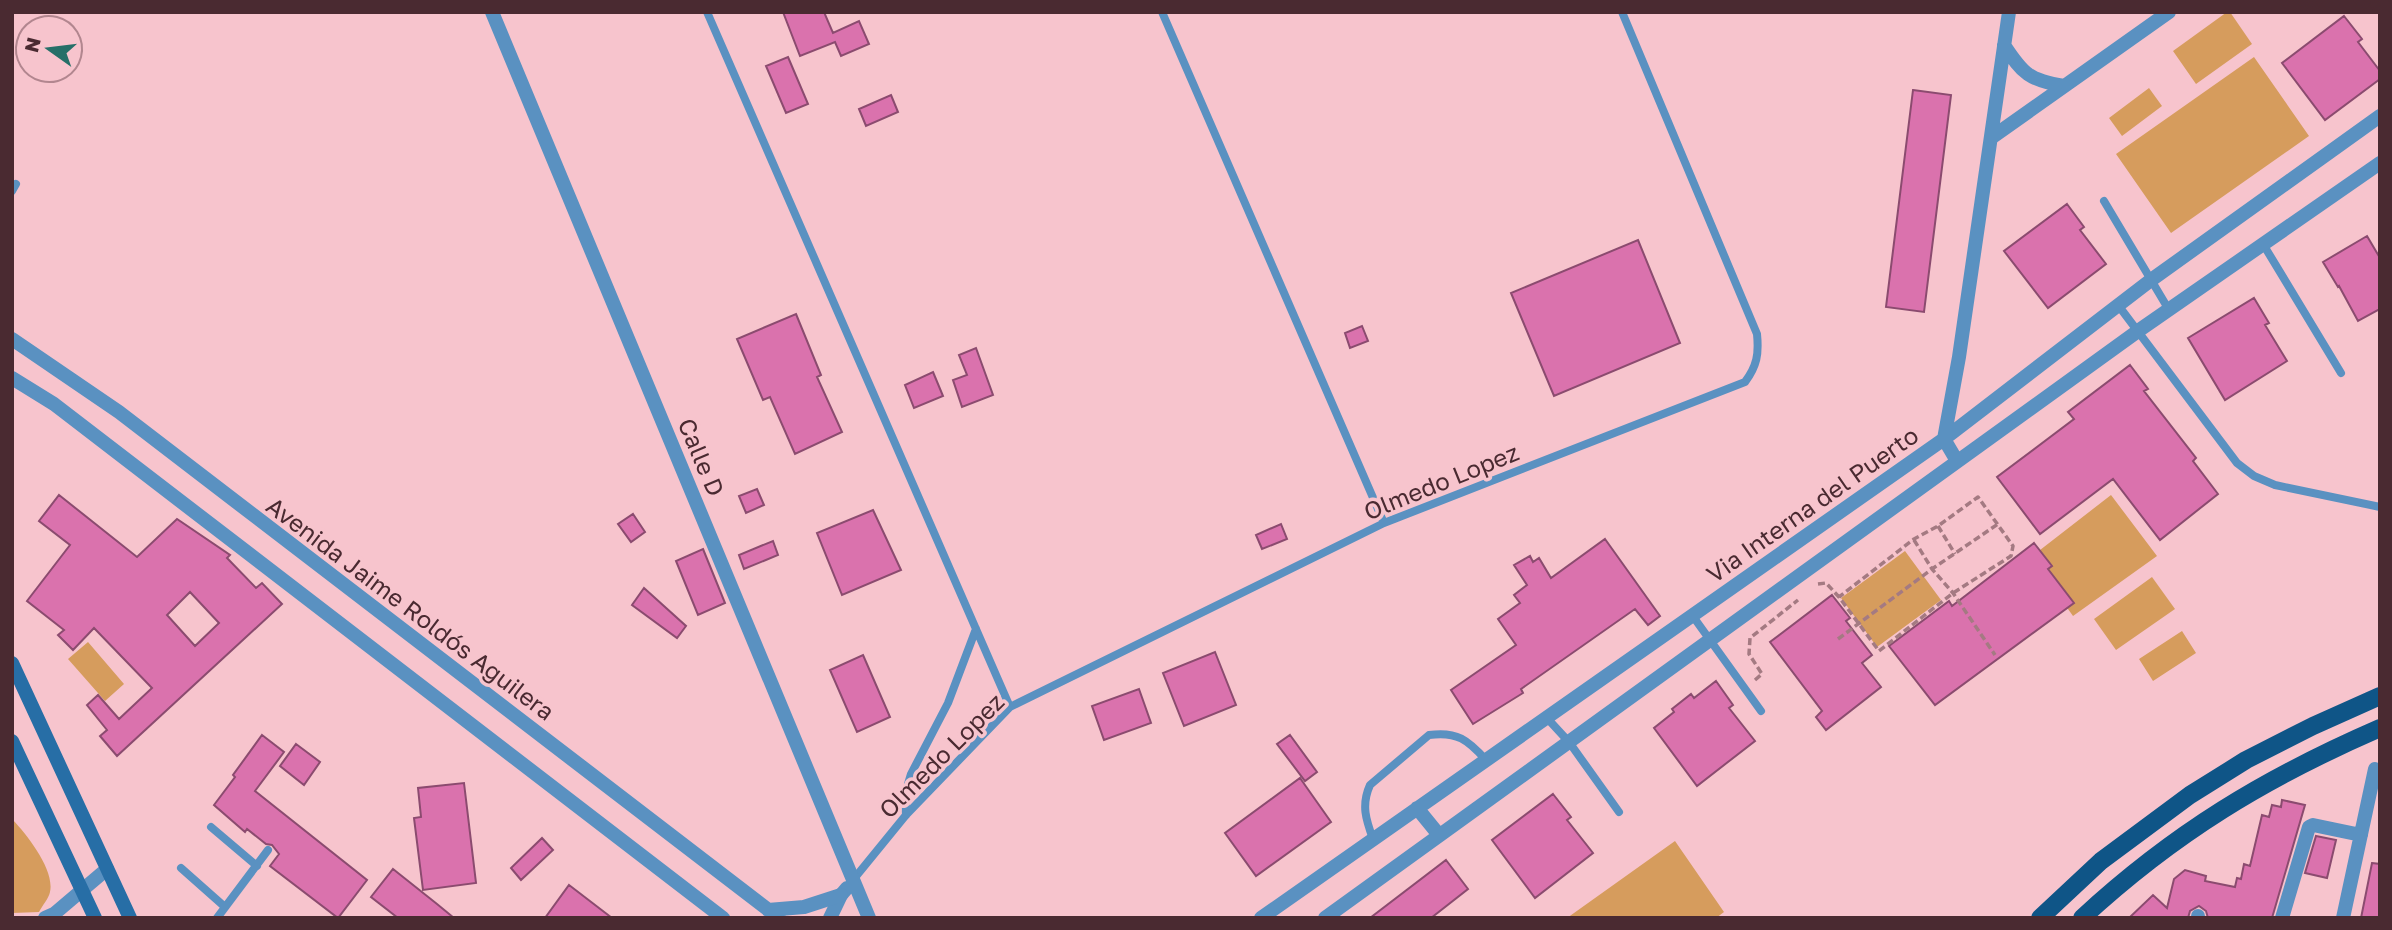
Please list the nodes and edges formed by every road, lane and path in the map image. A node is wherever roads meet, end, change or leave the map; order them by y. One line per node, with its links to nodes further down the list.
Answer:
1 (492, 12): 62 (street, Calle D)
2 (707, 12): 36 (lane)
3 (1162, 12): 24 (lane)
4 (1622, 12): 24 (lane, Olmedo Lopez)
5 (2009, 12): 7 (street)
6 (2169, 12): 8 (street)
7 (2004, 45): 8 (street); 10 (street)
8 (2064, 86): 10 (street)
9 (2380, 116): 14 (street, Via Interna del Puerto)
10 (1991, 138): 21 (street)
11 (2380, 163): 13 (street, Via Interna del Puerto)
12 (2104, 201): 14 (lane)
13 (2263, 244): 16 (street, Via Interna del Puerto); 19 (lane)
14 (2151, 280): 15 (street, Via Interna del Puerto); 16 (lane)
15 (2118, 305): 17 (lane); 21 (street, Via Interna del Puerto)
16 (2169, 310): 17 (street, Via Interna del Puerto)
17 (2138, 331): 22 (street, Via Interna del Puerto); 23 (lane)
18 (12, 339): 66 (street, Avenida Jaime Roldós Aguilera)
19 (2341, 373)
20 (12, 379): 71 (street)
21 (1944, 439): 22 (street); 34 (street, Via Interna del Puerto)
22 (1957, 461): 38 (street, Via Interna del Puerto)
23 (2380, 507)
24 (1384, 523): 43 (lane, Olmedo Lopez)
25 (1998, 524): 26 (path); 28 (path); 31 (path)
26 (1938, 526): 27 (path); 28 (path)
27 (1914, 540): 29 (path); 32 (path)
28 (1955, 555): 29 (path)
29 (1932, 569): 31 (path); 35 (path)
30 (1809, 592): 32 (path)
31 (1953, 593): 35 (path); 39 (path)
32 (1839, 597): 35 (path)
33 (1799, 599): 41 (path)
34 (1692, 615): 38 (lane); 45 (street, Via Interna del Puerto)
35 (1859, 624): 37 (path)
36 (976, 629): 43 (lane); 53 (lane)
37 (1838, 639)
38 (1709, 640): 41 (lane); 48 (street, Via Interna del Puerto)
39 (1995, 655)
40 (12, 663): 61 (main road)
41 (1744, 688): 44 (lane)
42 (2380, 696): 76 (main road)
43 (1010, 707): 53 (lane, Olmedo Lopez)
44 (1761, 711)
45 (1546, 717): 48 (lane); 49 (street, Via Interna del Puerto)
46 (2380, 728): 77 (main road)
47 (12, 741): 63 (main road)
48 (1569, 742): 52 (lane); 55 (street, Via Interna del Puerto)
49 (1486, 760): 51 (street, Via Interna del Puerto); 57 (lane)
50 (2375, 769): 56 (street)
51 (1417, 808): 55 (street); 57 (street, Via Interna del Puerto)
52 (1619, 812)
53 (906, 815): 62 (lane, Olmedo Lopez)
54 (211, 827): 59 (lane)
55 (1439, 835): 75 (street, Via Interna del Puerto)
56 (2361, 835): 78 (street); 79 (street)
57 (1373, 839): 74 (street, Via Interna del Puerto)
58 (268, 850): 59 (lane)
59 (257, 866): 65 (lane)
60 (181, 868): 65 (lane)
61 (107, 869): 63 (street); 69 (main road)
62 (852, 882): 64 (street); 73 (street, Calle D)
63 (81, 890): 67 (street); 68 (main road)
64 (841, 895): 66 (street); 72 (street)
65 (225, 907): 70 (lane)
66 (774, 914)
67 (45, 918)
68 (95, 918)
69 (130, 918)
70 (217, 918)
71 (723, 918)
72 (830, 918)
73 (869, 918)
74 (1261, 918)
75 (1325, 918)
76 (2040, 918)
77 (2082, 918)
78 (2282, 918)
79 (2343, 918)

